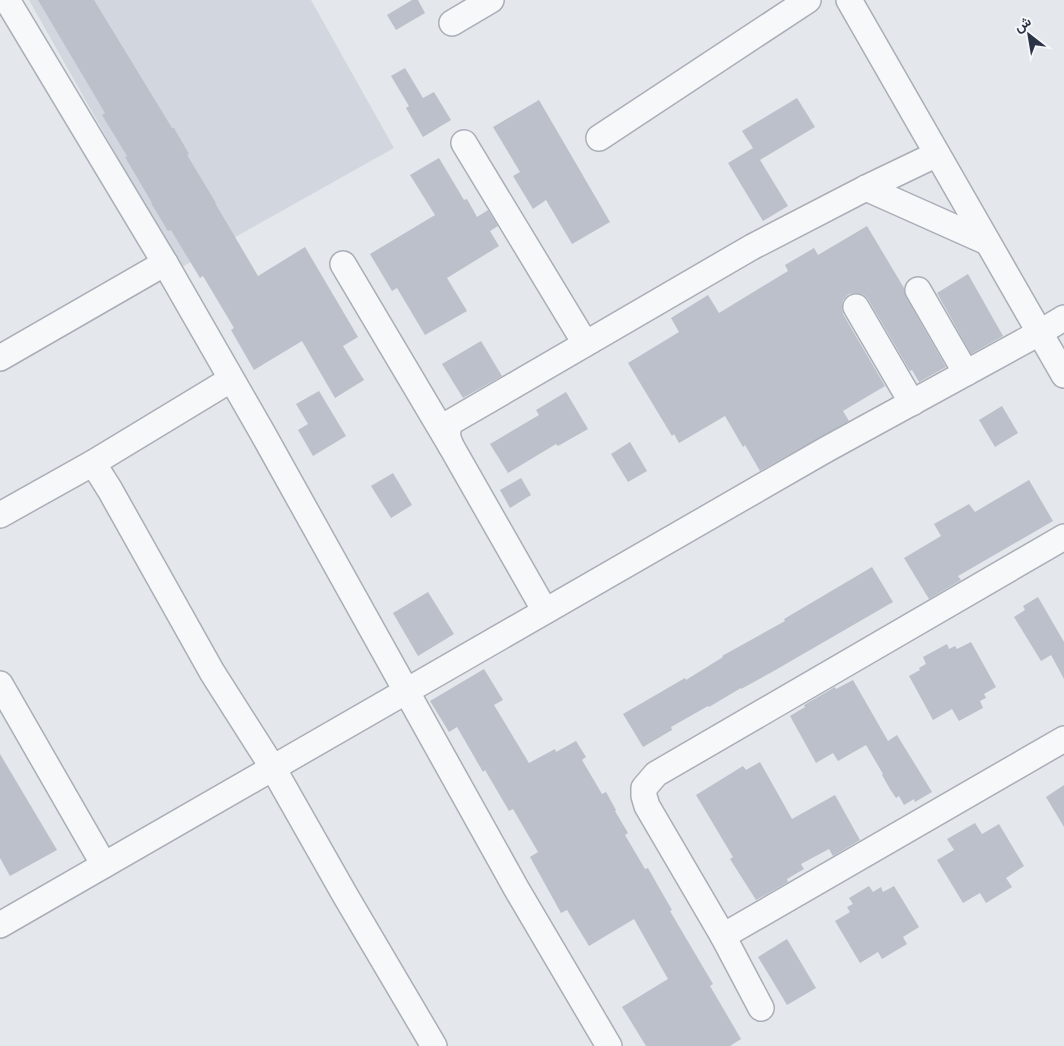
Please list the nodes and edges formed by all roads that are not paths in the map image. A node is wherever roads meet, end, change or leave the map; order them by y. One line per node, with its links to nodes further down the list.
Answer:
1 (7, 0): 11 (street)
2 (491, 0): 5 (street)
3 (808, 0): 6 (street)
4 (849, 0): 8 (street)
5 (452, 23)
6 (599, 138)
7 (464, 143): 17 (street)
8 (936, 154): 9 (street); 10 (street)
9 (866, 188): 10 (street); 17 (street)
10 (987, 242): 16 (street)
11 (165, 263): 18 (street); 21 (street)
12 (344, 264): 23 (street)
13 (918, 290): 19 (street)
14 (856, 307): 22 (street)
15 (1064, 318): 16 (street)
16 (1039, 333): 19 (street); 20 (street)
17 (585, 343): 23 (street)
18 (0, 358)
19 (966, 373): 22 (street)
20 (1064, 375)
21 (230, 380): 24 (street); 29 (street)
22 (912, 403): 27 (street)
23 (451, 446): 27 (street)
24 (93, 463): 25 (street); 31 (street)
25 (0, 515)
26 (1064, 537): 34 (street)
27 (545, 611): 29 (street)
28 (0, 684): 32 (street)
29 (406, 691): 31 (street); 37 (street)
30 (1064, 739): 34 (street)
31 (273, 768): 32 (street); 36 (street)
32 (104, 865): 33 (street)
33 (0, 925)
34 (722, 936): 35 (street)
35 (761, 1008)
36 (434, 1046)
37 (609, 1046)

